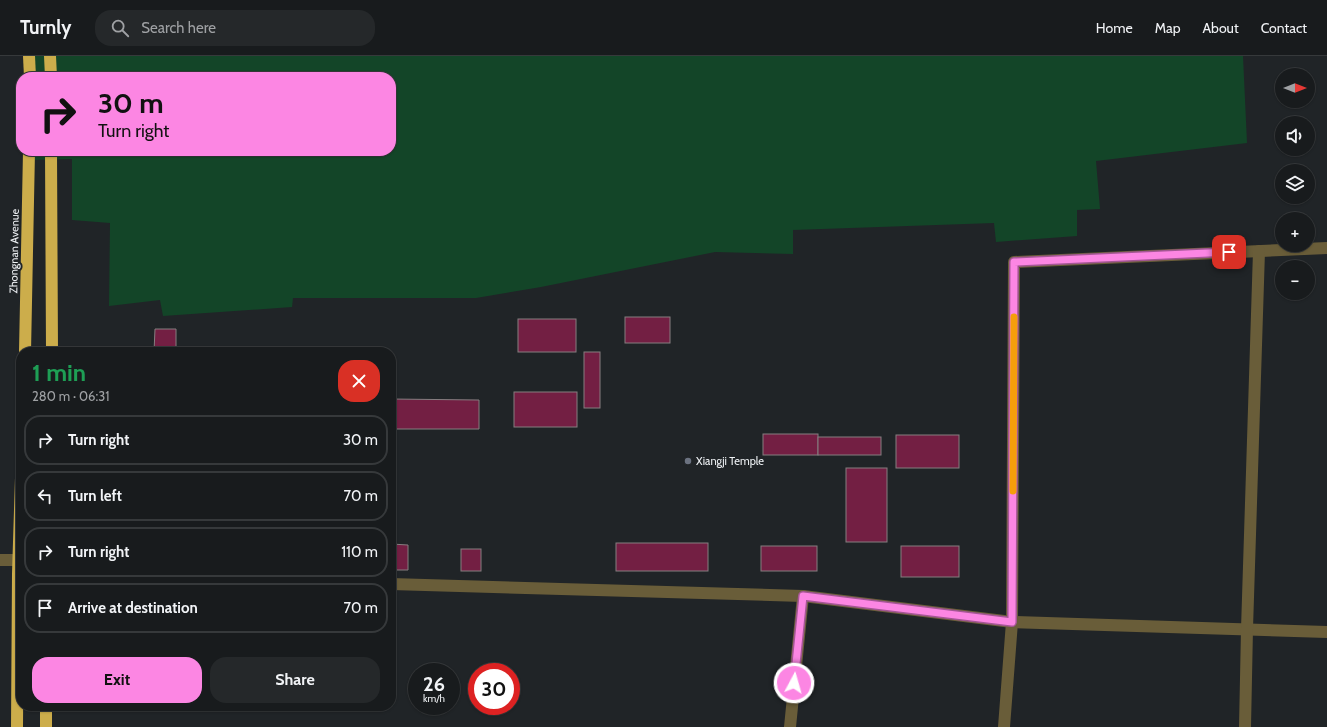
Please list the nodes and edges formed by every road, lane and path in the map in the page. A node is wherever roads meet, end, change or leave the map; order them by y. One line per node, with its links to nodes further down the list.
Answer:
1 (29, 56): 3 (highway)
2 (50, 56): 4 (highway)
3 (30, 72)
4 (51, 72)
5 (29, 156): 9 (highway, Zhongnan Avenue)
6 (51, 156): 10 (highway)
7 (1327, 248): 8 (street)
8 (1259, 251): 15 (street); 16 (street)
9 (25, 347)
10 (52, 347)
11 (0, 560): 12 (street)
12 (16, 560)
13 (396, 584): 14 (street)
14 (803, 596): 15 (street); 22 (street)
15 (1012, 622): 16 (street); 23 (street)
16 (1247, 630): 17 (street); 24 (street)
17 (1327, 632)
18 (17, 711): 20 (highway)
19 (46, 711): 21 (highway)
20 (17, 727)
21 (46, 727)
22 (790, 727)
23 (1004, 727)
24 (1245, 727)

